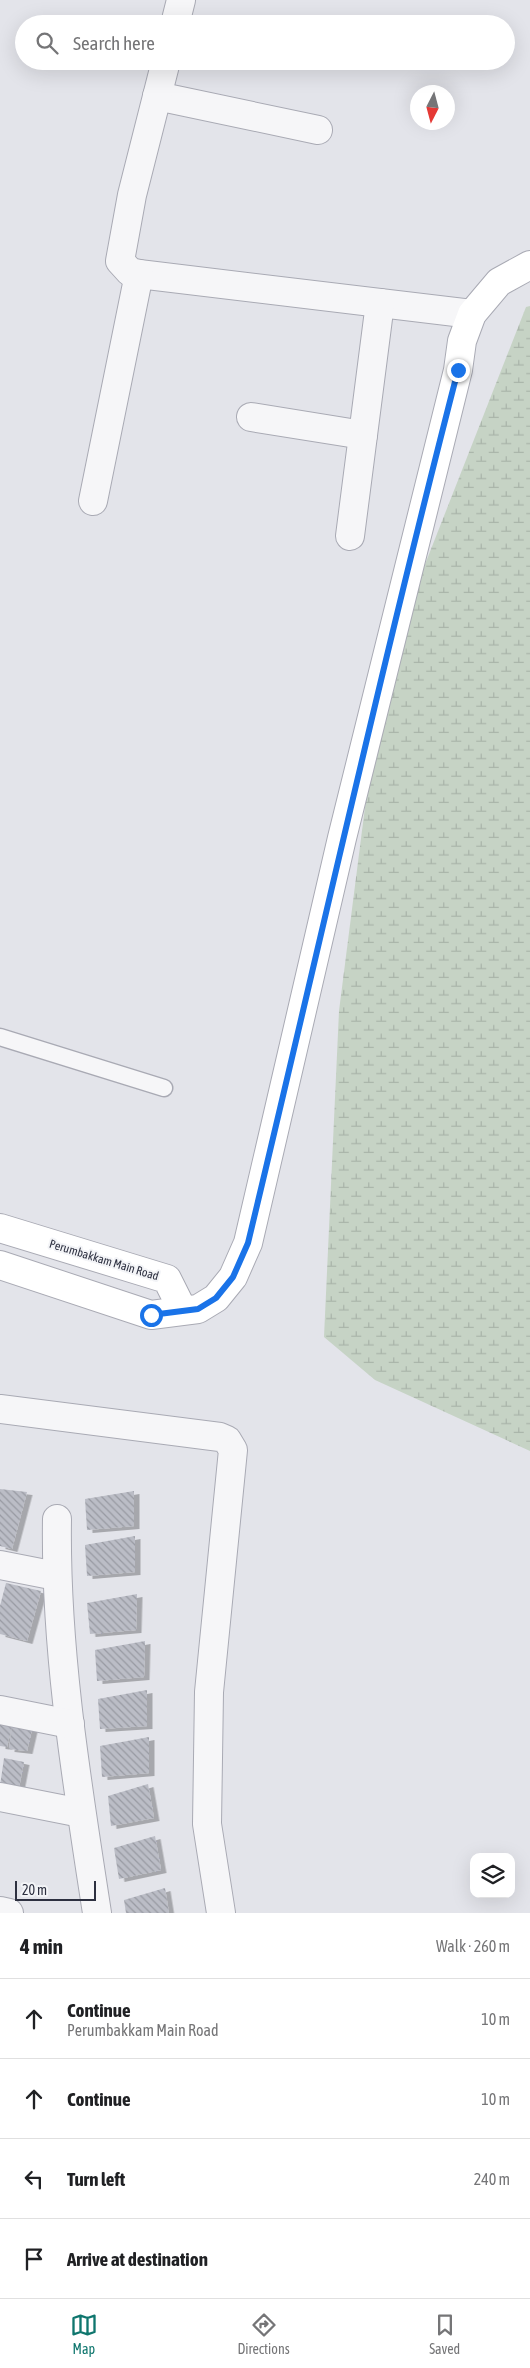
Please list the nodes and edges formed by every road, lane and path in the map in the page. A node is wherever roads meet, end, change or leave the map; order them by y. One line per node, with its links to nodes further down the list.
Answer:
1 (182, 0): 2 (street)
2 (178, 15)
3 (164, 70): 4 (street)
4 (157, 96): 5 (street); 7 (street)
5 (318, 130)
6 (530, 265): 9 (street)
7 (139, 274): 8 (street); 12 (street)
8 (380, 303): 9 (street); 11 (street)
9 (472, 314): 18 (street)
10 (251, 417): 11 (street)
11 (363, 435): 13 (street)
12 (93, 501)
13 (350, 536)
14 (0, 1037): 15 (lane)
15 (164, 1088)
16 (0, 1228): 18 (street, Perumbakkam Main Road)
17 (0, 1265): 18 (street)
18 (182, 1309)
19 (0, 1409): 30 (street)
20 (58, 1519): 22 (street)
21 (0, 1565): 22 (street)
22 (56, 1576): 24 (street)
23 (0, 1710): 24 (street)
24 (70, 1724): 26 (street)
25 (0, 1797): 26 (street)
26 (81, 1814): 29 (street)
27 (0, 1911): 28 (street)
28 (9, 1913)
29 (97, 1913)
30 (221, 1913)

